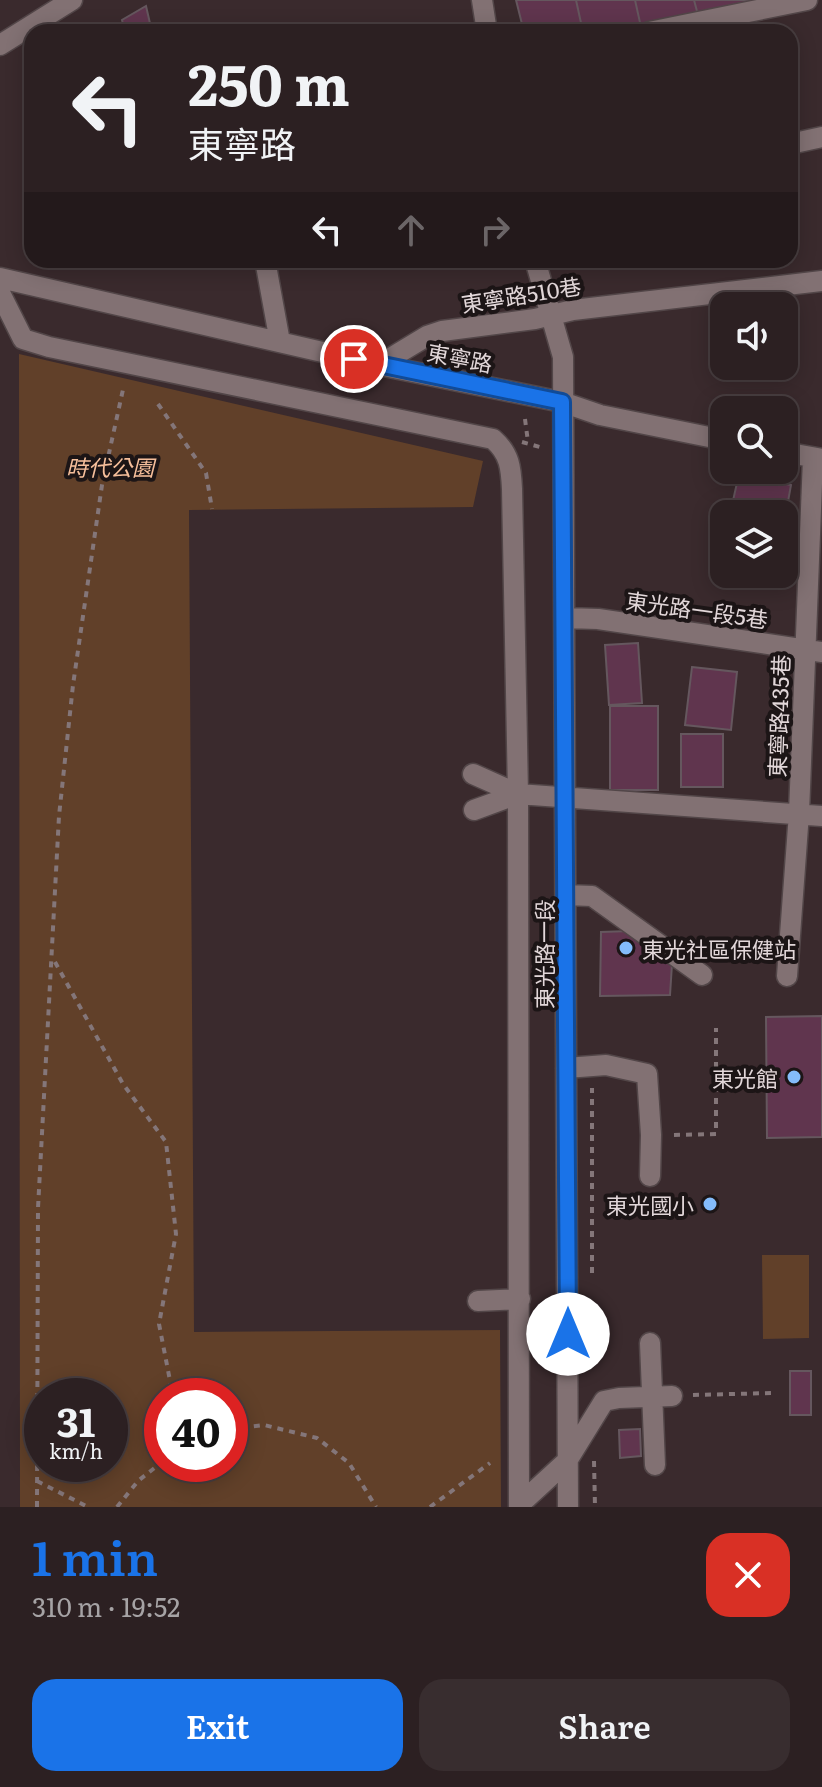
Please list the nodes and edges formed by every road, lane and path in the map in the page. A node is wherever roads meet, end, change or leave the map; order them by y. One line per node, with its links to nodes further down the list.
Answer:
1 (72, 0): 4 (street)
2 (482, 0): 5 (street)
3 (807, 0): 6 (street)
4 (34, 24)
5 (486, 24)
6 (688, 24)
7 (24, 30): 8 (street)
8 (0, 45)
9 (822, 137): 10 (street)
10 (798, 142)
11 (266, 268): 17 (street)
12 (537, 268): 16 (street, 東光路一段)
13 (0, 278): 17 (street, 東寧路)
14 (822, 281): 16 (street, 東寧路510巷)
15 (0, 293): 18 (street)
16 (551, 316): 19 (street, 東寧路510巷); 20 (street, 東光路一段)
17 (280, 342): 19 (street, 東寧路)
18 (129, 363): 31 (street); 37 (path)
19 (379, 365): 20 (street, 東寧路)
20 (562, 402): 23 (street, 東寧路); 28 (street, 東光路一段)
21 (158, 404): 27 (path)
22 (525, 419): 24 (path)
23 (710, 437)
24 (543, 448)
25 (798, 455): 26 (street)
26 (818, 459): 29 (street, 東寧路435巷)
27 (212, 509)
28 (565, 618): 29 (street, 東光路一段5巷); 32 (street, 東光路一段)
29 (813, 650): 34 (street, 東寧路435巷)
30 (473, 774): 31 (street)
31 (518, 794): 32 (street); 33 (street); 46 (street)
32 (566, 798): 34 (street); 36 (street, 東光路一段)
33 (474, 810)
34 (799, 813): 35 (street); 39 (street, 東寧路435巷)
35 (822, 816)
36 (566, 895): 38 (street); 41 (street, 東光路一段)
37 (53, 960): 49 (path); 50 (path)
38 (702, 975)
39 (787, 976)
40 (716, 1028): 43 (path)
41 (566, 1068): 43 (street); 56 (street, 東光路一段)
42 (592, 1088): 45 (path)
43 (651, 1135): 44 (street)
44 (650, 1176)
45 (592, 1276)
46 (520, 1299): 47 (street); 62 (street)
47 (478, 1301)
48 (650, 1343): 53 (street)
49 (37, 1378)
50 (170, 1378)
51 (774, 1393): 52 (path)
52 (672, 1396): 53 (street)
53 (651, 1397): 56 (street); 58 (street)
54 (248, 1427): 66 (path)
55 (594, 1460): 69 (path)
56 (567, 1461): 62 (street); 68 (street, 東光路一段)
57 (490, 1463): 67 (path)
58 (655, 1465)
59 (144, 1476): 65 (path)
60 (37, 1482): 63 (path)
61 (39, 1482): 64 (path)
62 (519, 1506)
63 (37, 1507)
64 (88, 1507)
65 (117, 1507)
66 (376, 1507)
67 (430, 1507)
68 (568, 1507)
69 (595, 1507)

